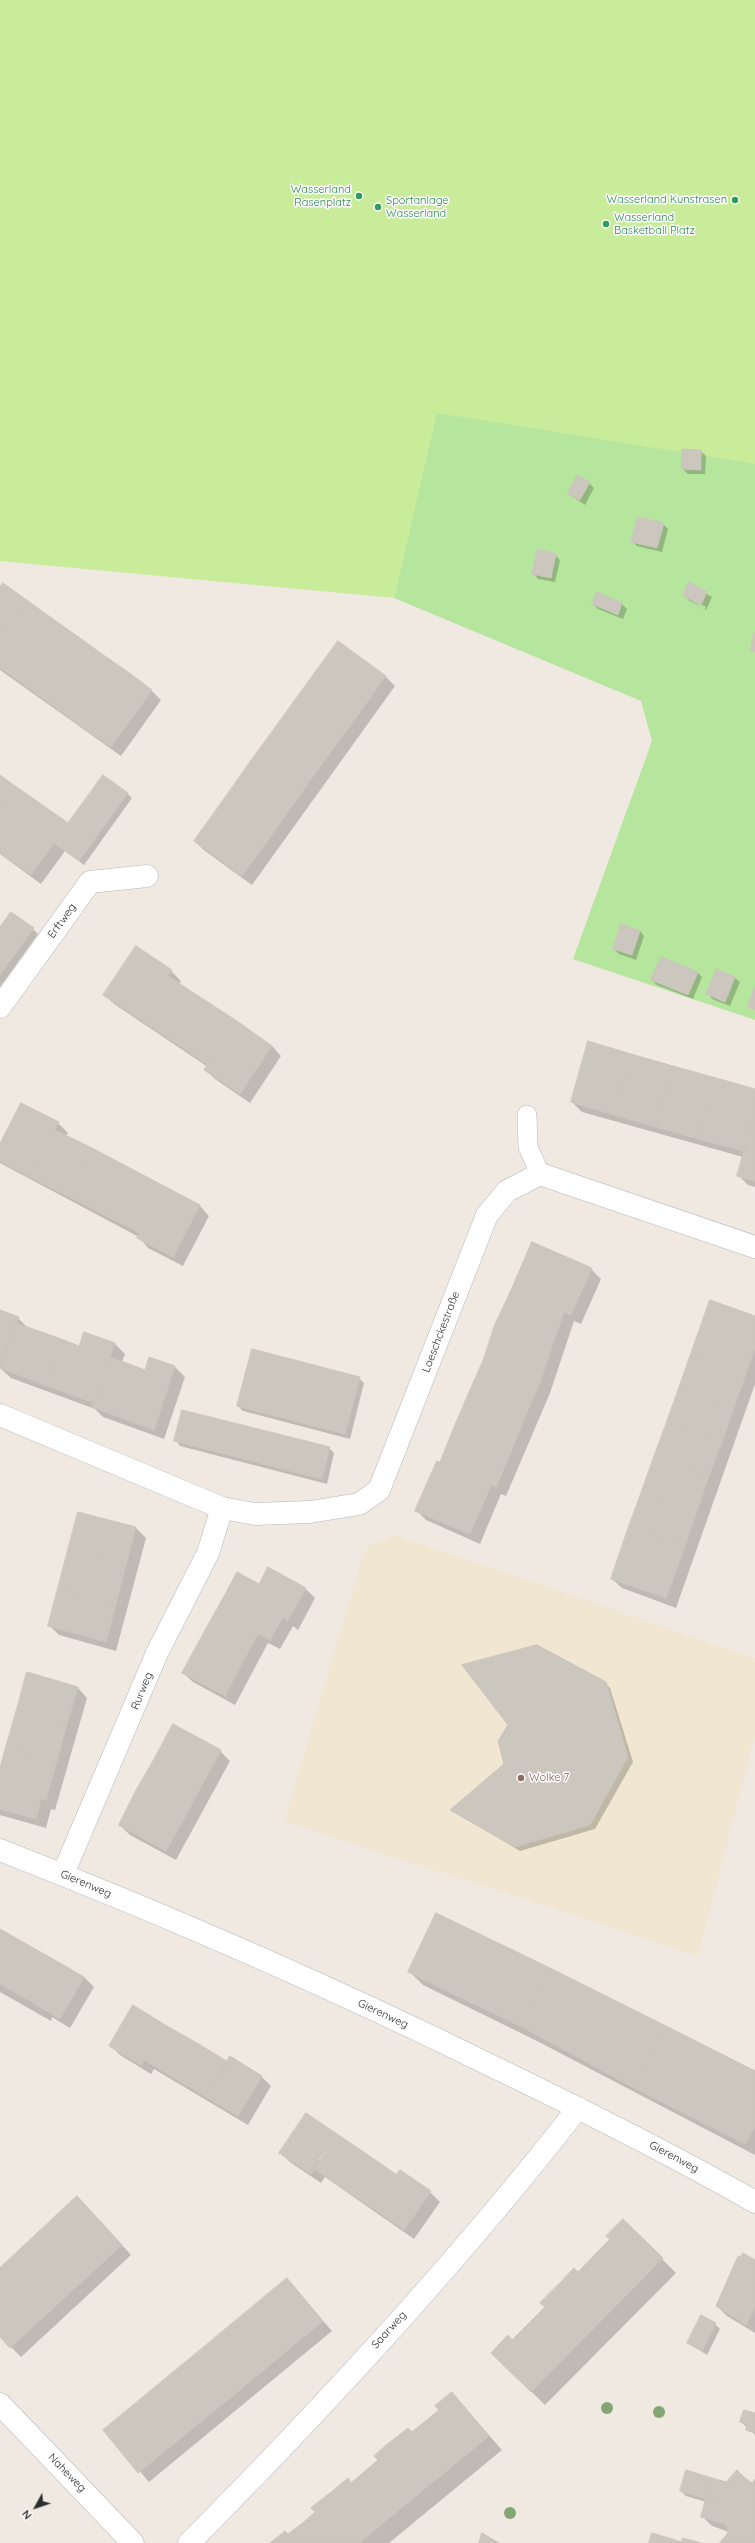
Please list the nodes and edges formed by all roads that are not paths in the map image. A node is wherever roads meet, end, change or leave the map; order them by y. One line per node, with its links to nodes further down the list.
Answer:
1 (147, 876): 2 (street, Erftweg)
2 (0, 1007)
3 (527, 1115): 4 (lane)
4 (540, 1174): 5 (street); 7 (street, Loeschckestraße)
5 (755, 1247)
6 (0, 1415): 7 (street)
7 (222, 1508): 9 (street, Rurweg)
8 (0, 1850): 9 (street, Gierenweg)
9 (63, 1874): 10 (street, Gierenweg)
10 (578, 2108): 11 (street, Gierenweg); 14 (street, Saarweg)
11 (755, 2202)
12 (0, 2404): 13 (street, Naheweg)
13 (133, 2543)
14 (189, 2543)

